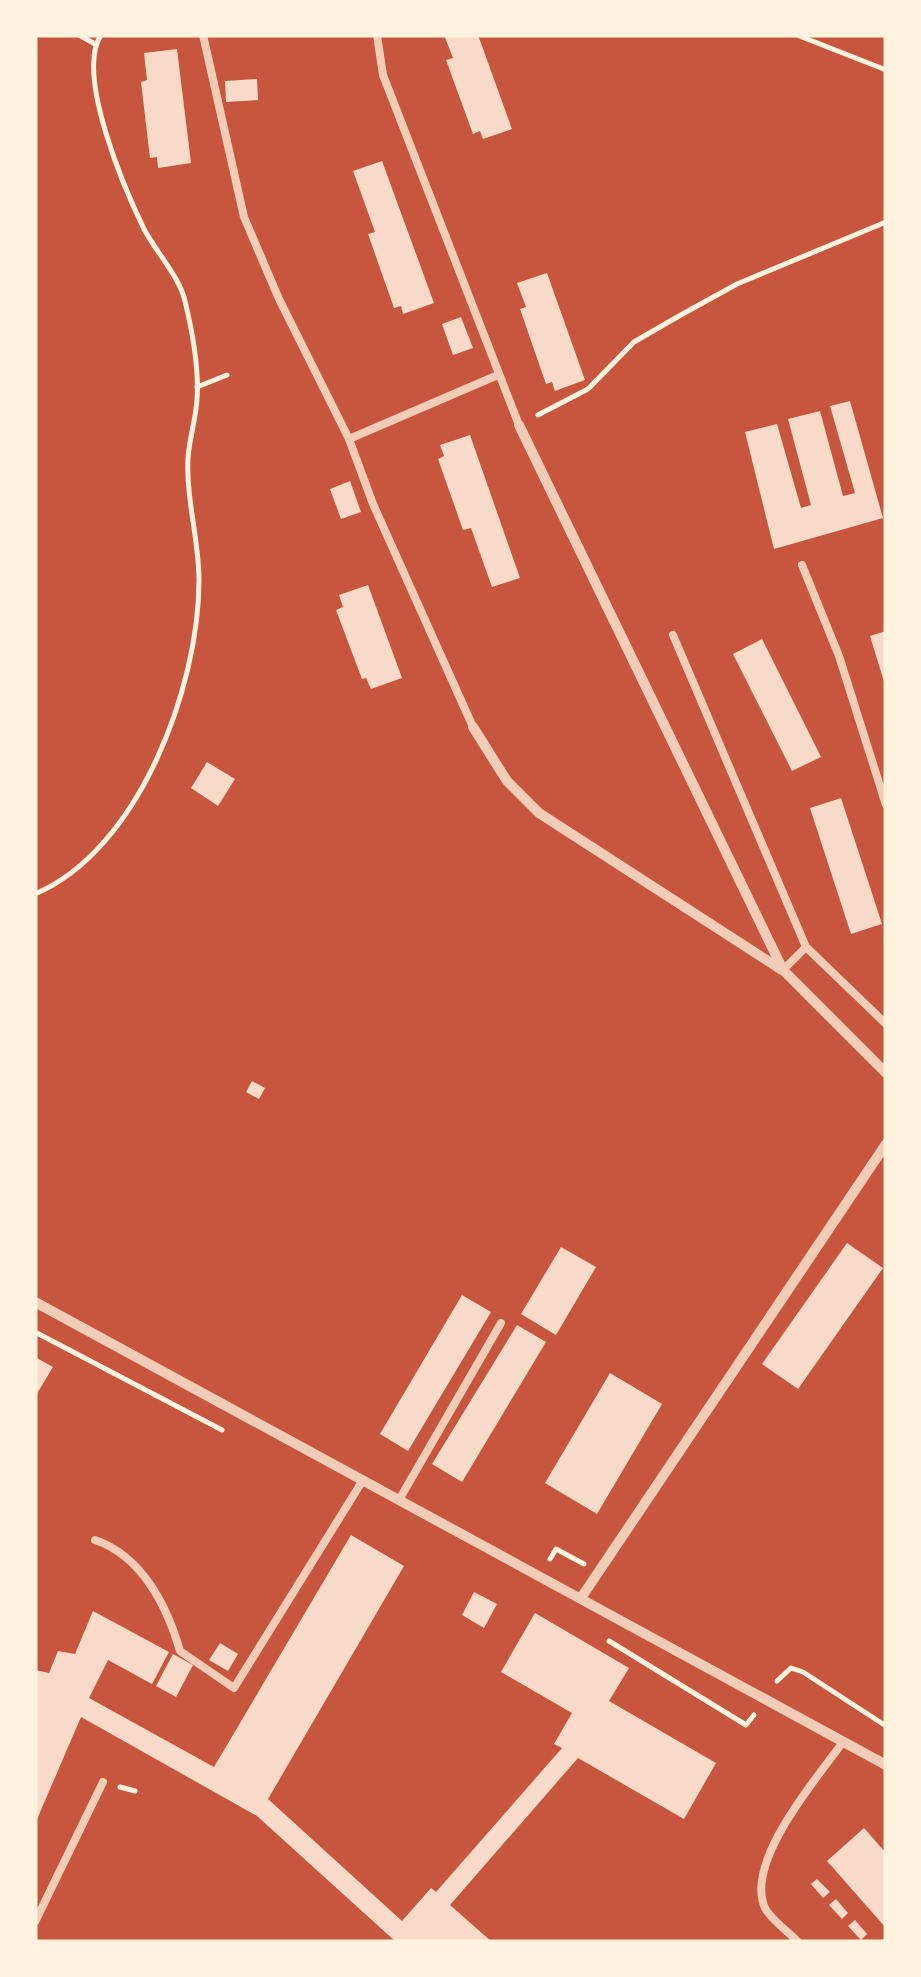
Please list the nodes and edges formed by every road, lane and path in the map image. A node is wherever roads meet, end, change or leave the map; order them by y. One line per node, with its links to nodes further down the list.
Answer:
1 (78, 35): 6 (path)
2 (101, 35): 6 (path)
3 (203, 35): 13 (lane)
4 (377, 35): 9 (lane)
5 (797, 35): 7 (path)
6 (95, 44): 11 (path)
7 (886, 70)
8 (886, 222): 12 (path)
9 (498, 375): 12 (lane); 13 (lane)
10 (227, 376): 11 (path)
11 (197, 387): 18 (path)
12 (519, 425): 20 (street)
13 (350, 439): 16 (lane)
14 (802, 565): 17 (lane)
15 (673, 635): 19 (lane)
16 (473, 727): 20 (street)
17 (886, 806)
18 (35, 894)
19 (806, 948): 20 (lane); 21 (lane)
20 (783, 970): 22 (street)
21 (886, 1024)
22 (886, 1072)
23 (886, 1144): 29 (street)
24 (35, 1302): 26 (street)
25 (501, 1323): 27 (lane)
26 (363, 1480): 27 (street); 28 (lane)
27 (400, 1500): 29 (street)
28 (95, 1540)
29 (581, 1598): 30 (street)
30 (767, 1698): 31 (path); 32 (street)
31 (886, 1726)
32 (842, 1742): 33 (street); 36 (lane)
33 (886, 1766)
34 (103, 1782): 35 (lane)
35 (35, 1922)
36 (798, 1942)

